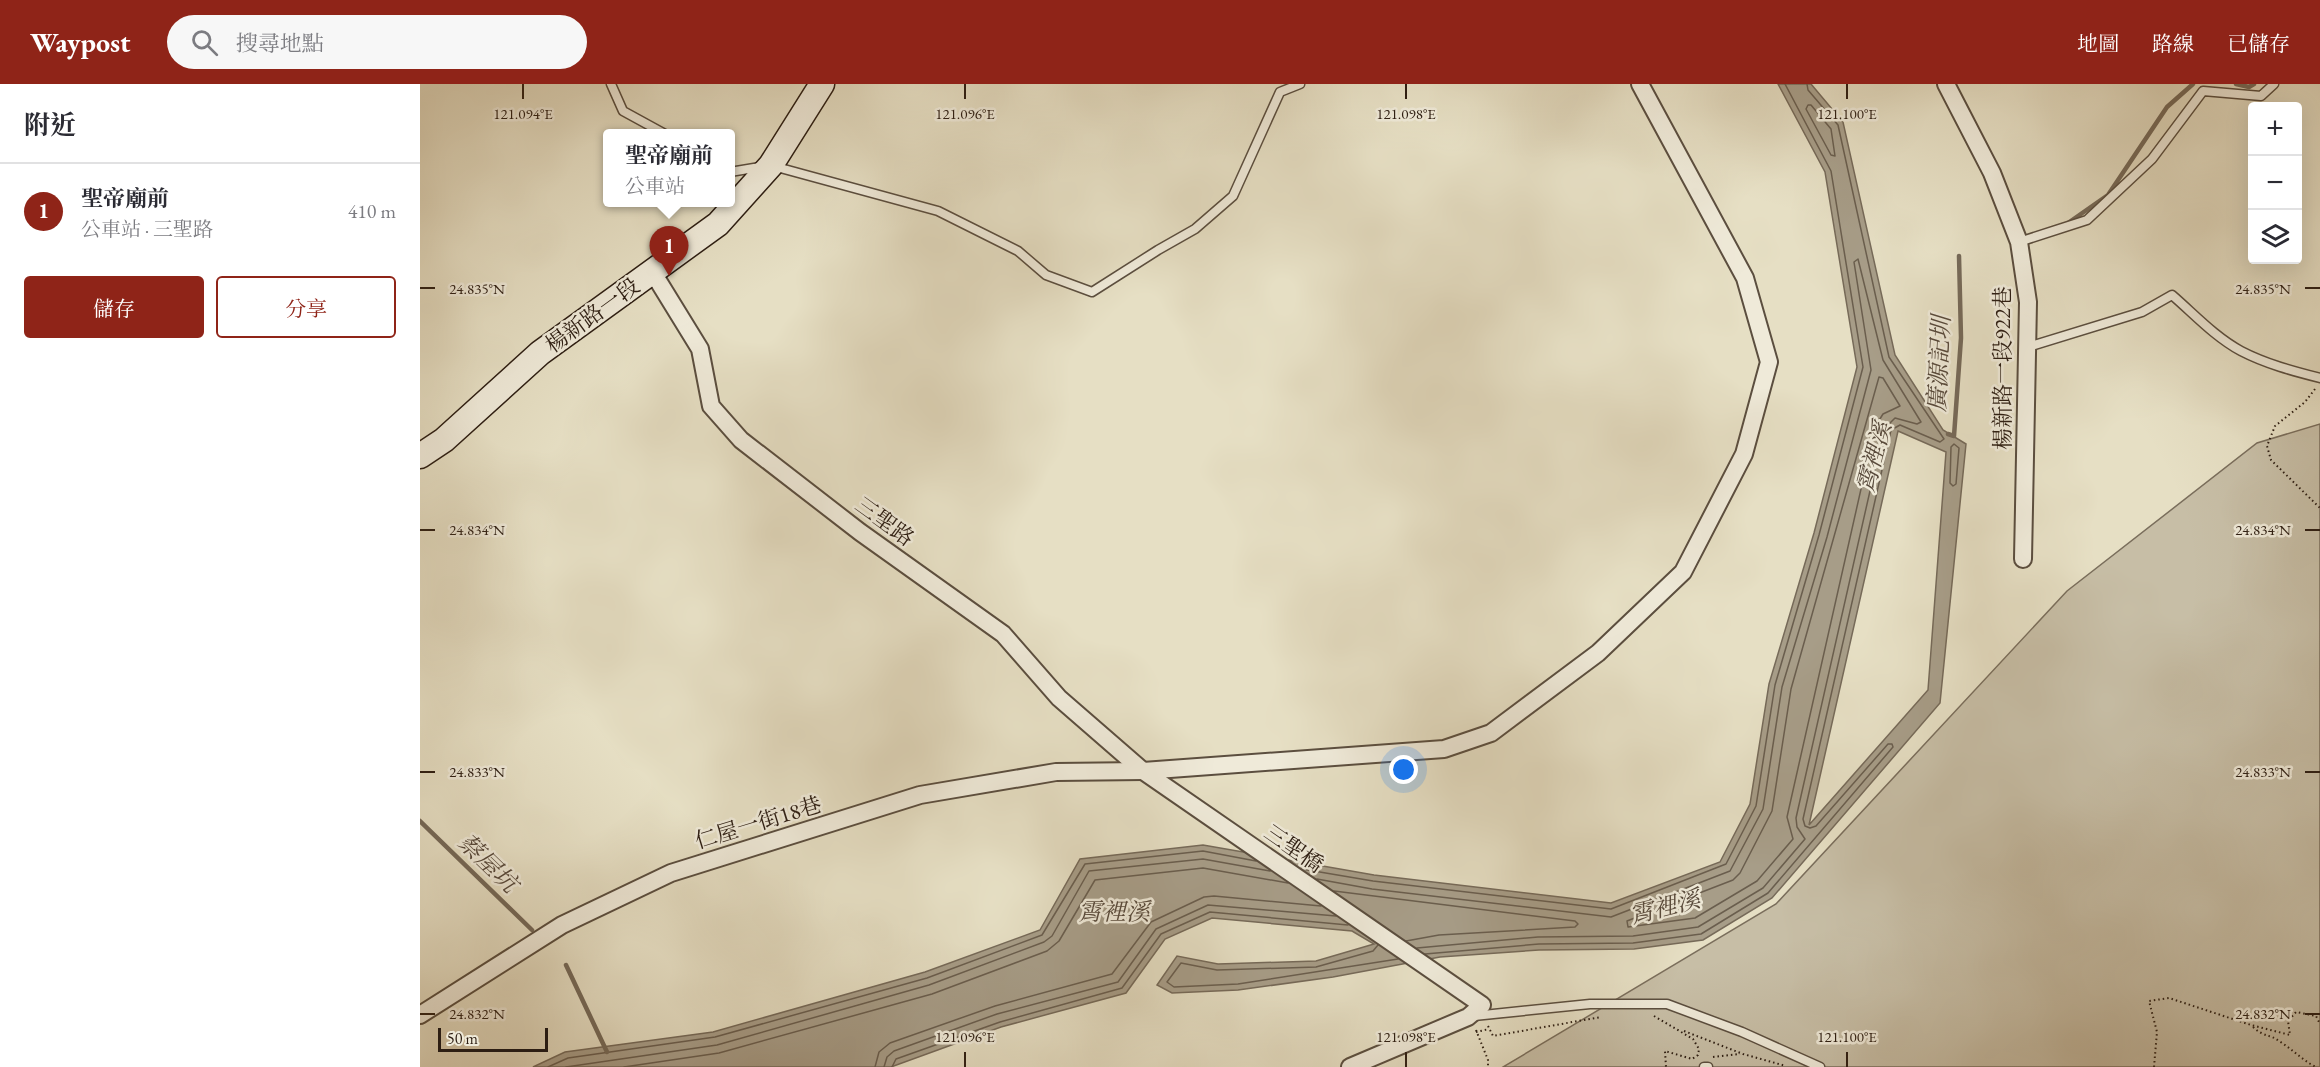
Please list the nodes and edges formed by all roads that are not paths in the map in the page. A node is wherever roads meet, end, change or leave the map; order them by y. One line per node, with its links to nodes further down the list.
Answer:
1 (611, 84): 7 (lane)
2 (822, 84): 8 (main road, 楊新路一段)
3 (1300, 84): 8 (lane)
4 (1640, 84): 18 (street, 仁屋一街18巷)
5 (1946, 84): 12 (street, 楊新路一段922巷)
6 (2274, 84): 12 (lane)
7 (656, 129)
8 (771, 165): 9 (lane); 10 (main road, 楊新路一段)
9 (735, 171)
10 (735, 204)
11 (733, 207): 13 (main road, 楊新路一段)
12 (2019, 242): 14 (street, 楊新路一段922巷)
13 (652, 271): 16 (main road, 楊新路一段); 18 (street, 三聖路)
14 (2028, 347): 15 (lane); 17 (street, 楊新路一段922巷)
15 (2320, 380)
16 (420, 456)
17 (2023, 559)
18 (1143, 771): 19 (street, 仁屋一街18巷); 20 (street, 三聖橋)
19 (420, 1016)
20 (1479, 1016): 21 (street); 22 (lane)
21 (1350, 1067)
22 (1820, 1067)

